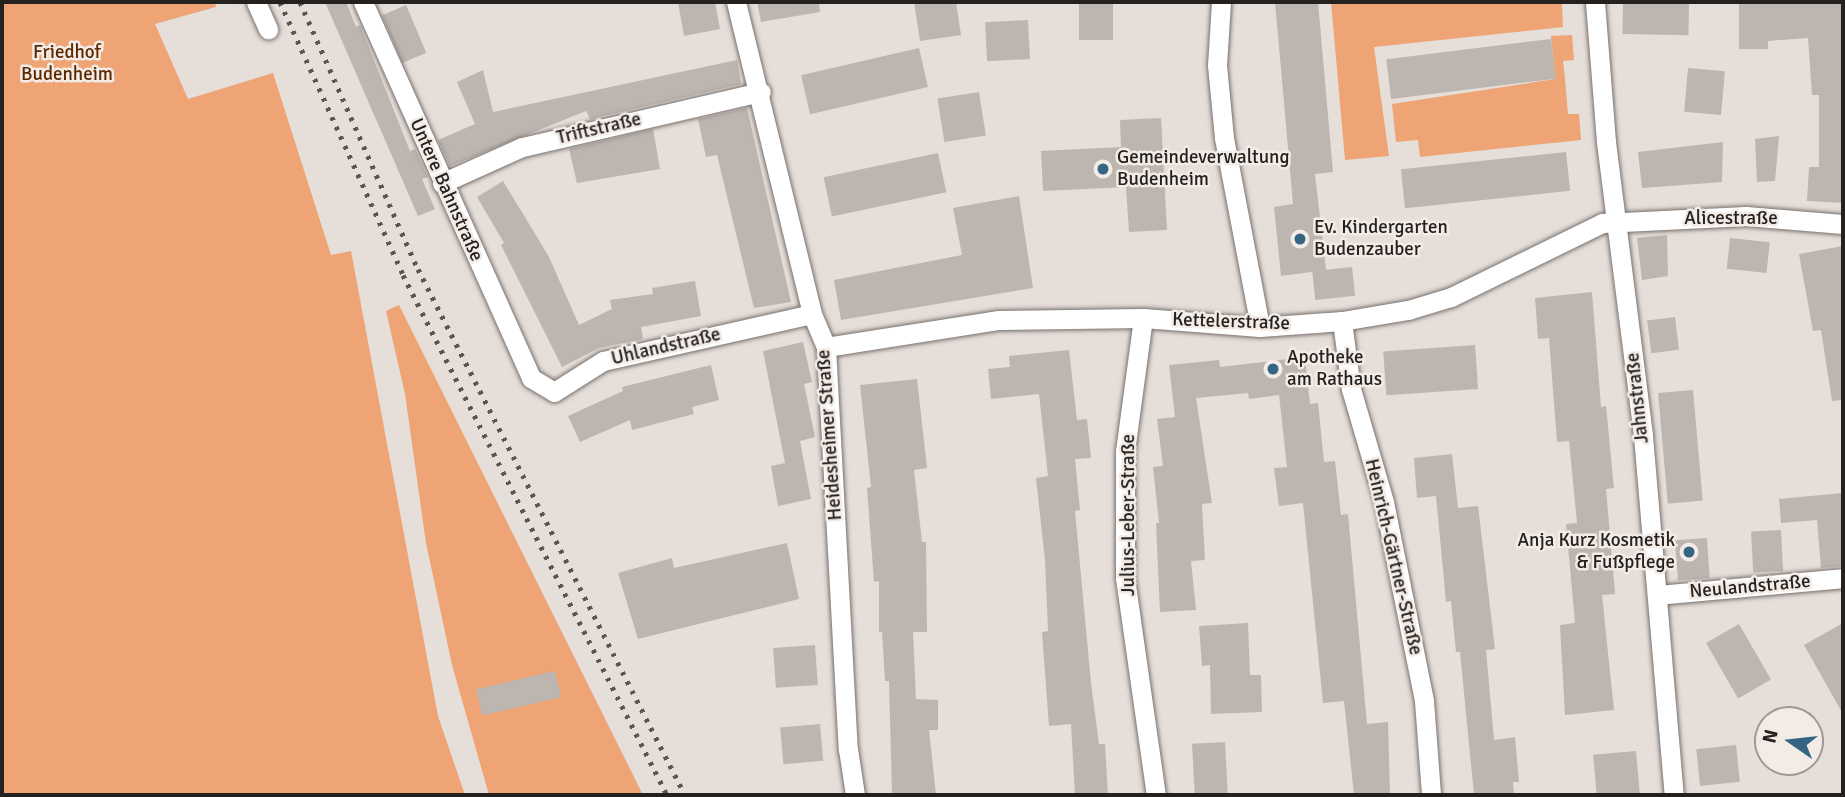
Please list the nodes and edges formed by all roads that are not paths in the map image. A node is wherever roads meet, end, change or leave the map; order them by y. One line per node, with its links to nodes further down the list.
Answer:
1 (256, 2): 6 (street)
2 (363, 2): 8 (street, Untere Bahnstraße)
3 (736, 2): 7 (street, Heidesheimer Straße)
4 (1221, 2): 14 (street)
5 (1595, 2): 9 (street, Jahnstraße)
6 (268, 29)
7 (761, 92): 8 (street, Triftstraße); 11 (street, Heidesheimer Straße)
8 (442, 183): 16 (street, Untere Bahnstraße)
9 (1618, 221): 10 (street, Alicestraße); 13 (street, Kettelerstraße); 18 (street, Jahnstraße)
10 (1843, 224)
11 (811, 314): 15 (street, Heidesheimer Straße); 16 (street, Uhlandstraße)
12 (1143, 318): 14 (street, Kettelerstraße); 15 (street, Kettelerstraße); 20 (street, Julius-Leber-Straße)
13 (1342, 321): 14 (street, Kettelerstraße); 21 (street, Heinrich-Gärtner-Straße)
14 (1260, 327)
15 (826, 347): 19 (street, Heidesheimer Straße)
16 (531, 378)
17 (1843, 578): 18 (street, Neulandstraße)
18 (1657, 595): 22 (street, Jahnstraße)
19 (855, 795)
20 (1156, 795)
21 (1430, 795)
22 (1674, 795)

